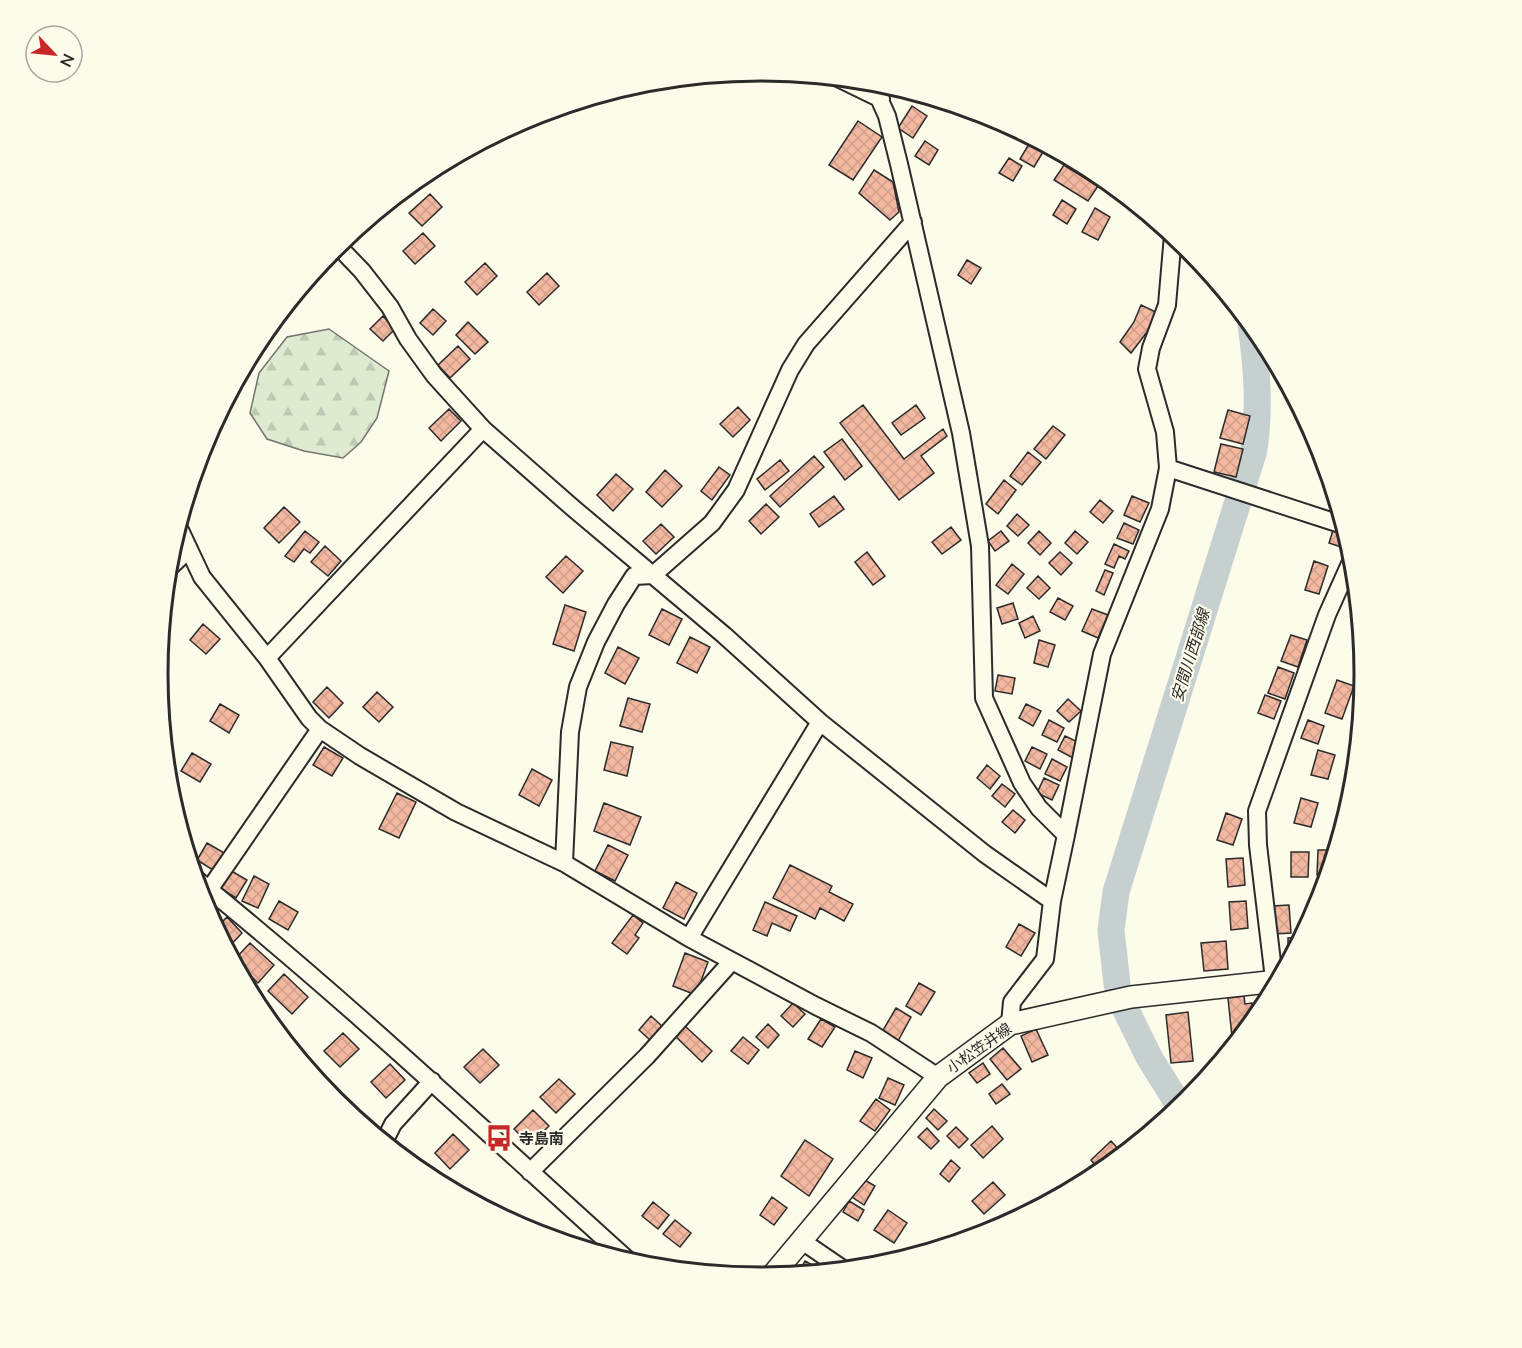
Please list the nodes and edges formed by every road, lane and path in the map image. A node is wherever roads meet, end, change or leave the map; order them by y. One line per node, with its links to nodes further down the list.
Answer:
1 (862, 90): 3 (street)
2 (877, 92): 3 (street)
3 (881, 99): 4 (street)
4 (913, 222): 14 (street); 18 (street)
5 (1172, 247): 8 (street)
6 (344, 253): 7 (street)
7 (483, 429): 14 (street); 15 (street)
8 (1168, 468): 9 (street); 18 (street)
9 (1334, 522)
10 (184, 538): 11 (street)
11 (189, 549): 12 (street); 15 (street)
12 (179, 558)
13 (1345, 574): 24 (street)
14 (653, 575): 16 (street); 19 (street)
15 (267, 658): 17 (street)
16 (820, 722): 21 (street); 22 (street)
17 (320, 729): 19 (street); 20 (street)
18 (1066, 835): 21 (street)
19 (564, 863): 22 (street)
20 (209, 890): 28 (street)
21 (1052, 901): 26 (street)
22 (689, 938): 23 (street)
23 (732, 961): 27 (street); 30 (street)
24 (1274, 973)
25 (1267, 984): 26 (main road, 小松笠井線)
26 (1010, 1023): 27 (main road, 小松笠井線)
27 (938, 1077): 31 (main road, 小松笠井線)
28 (432, 1081): 29 (street); 30 (street)
29 (388, 1134)
30 (530, 1172): 32 (street)
31 (802, 1241): 33 (street); 34 (main road, 小松笠井線)
32 (614, 1248)
33 (833, 1262)
34 (779, 1267)

